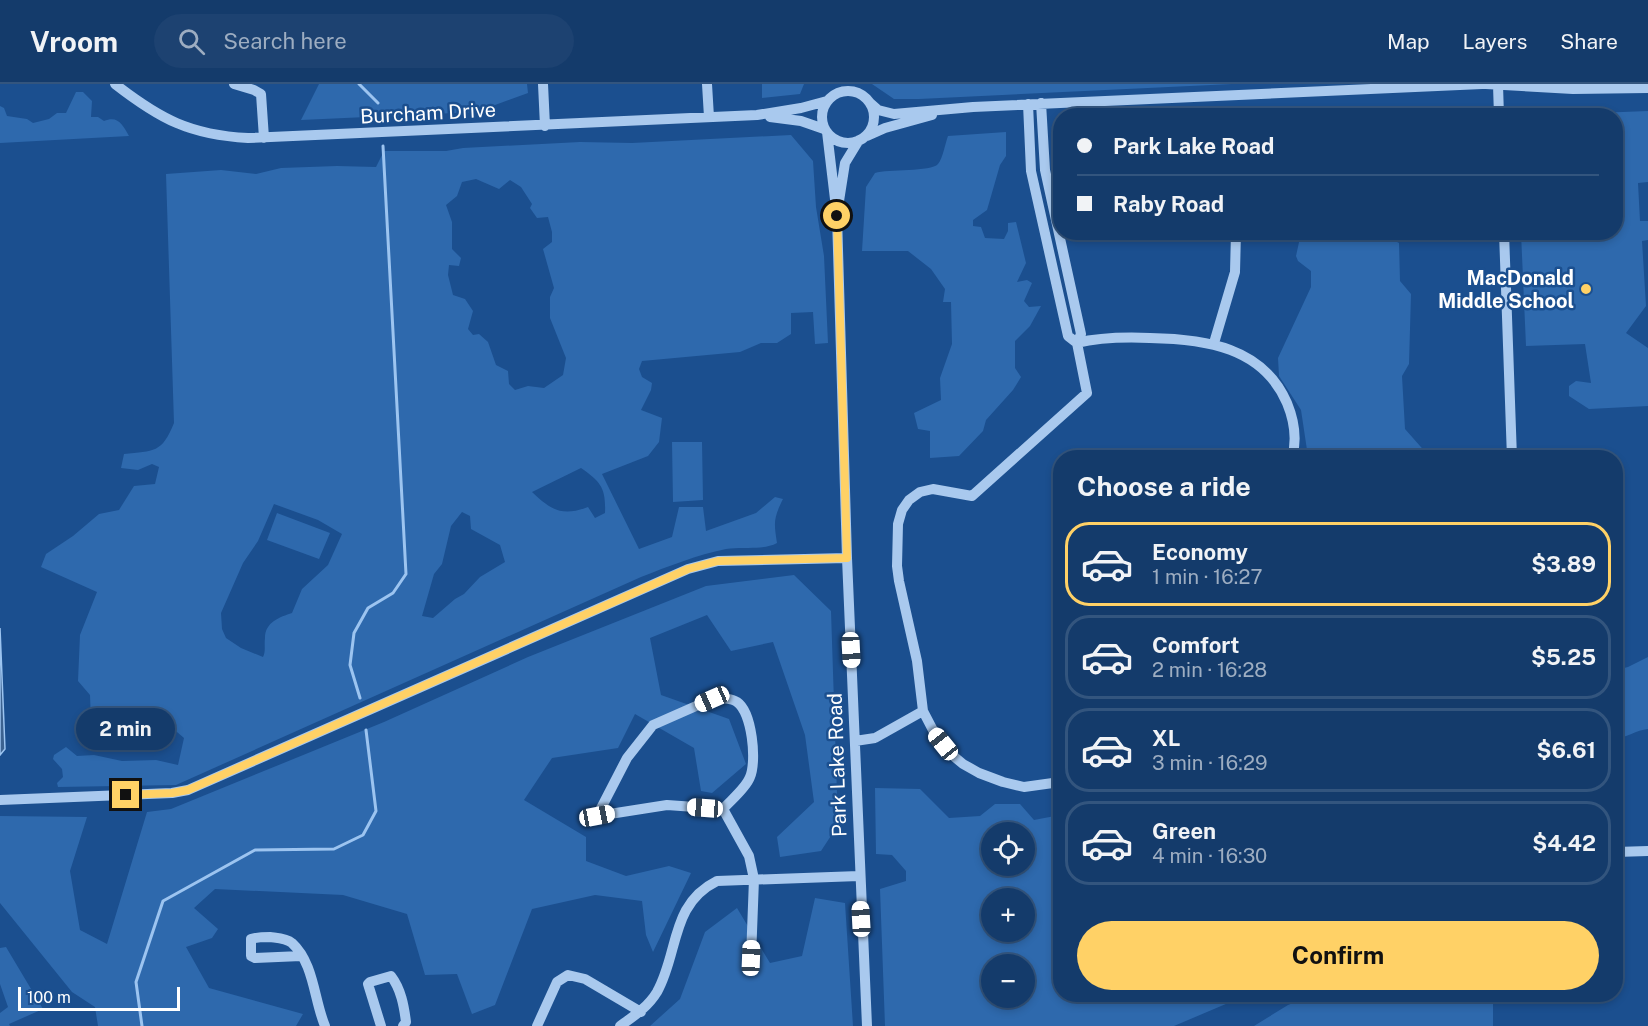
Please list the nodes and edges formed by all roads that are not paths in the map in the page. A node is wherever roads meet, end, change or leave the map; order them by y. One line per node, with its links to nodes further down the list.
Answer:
1 (114, 84): 19 (street, Burcham Drive)
2 (234, 84): 19 (street)
3 (543, 84): 17 (street)
4 (707, 84): 16 (street)
5 (832, 84): 10 (street)
6 (855, 84): 9 (street)
7 (1489, 84): 8 (street); 11 (street); 13 (street)
8 (1648, 88)
9 (865, 99): 10 (street); 14 (street); 20 (street)
10 (829, 100): 15 (street, Burcham Drive); 18 (street)
11 (1041, 103): 12 (street); 21 (street)
12 (1028, 104): 14 (street); 24 (street)
13 (1496, 108)
14 (944, 111): 20 (street)
15 (758, 115): 16 (street, Burcham Drive); 18 (street, Burcham Drive)
16 (709, 117): 17 (street, Burcham Drive)
17 (545, 126): 19 (street, Burcham Drive)
18 (826, 131): 20 (street); 22 (street, Park Lake Road)
19 (264, 138)
20 (861, 139): 22 (street, Park Lake Road)
21 (1053, 202)
22 (837, 216): 32 (street, Park Lake Road)
23 (1053, 226): 24 (street)
24 (1044, 228): 28 (street)
25 (1062, 240): 28 (street)
26 (1236, 240): 29 (street)
27 (1504, 240): 31 (street)
28 (1077, 343): 29 (street); 33 (street)
29 (1214, 343): 30 (street)
30 (1294, 450)
31 (1512, 450)
32 (847, 558): 34 (street, Park Lake Road); 36 (street)
33 (922, 711): 34 (street); 35 (street)
34 (855, 741): 40 (street, Park Lake Road)
35 (1053, 783)
36 (0, 800)
37 (723, 809): 37 (street); 41 (street)
38 (1648, 851): 39 (street)
39 (1623, 852)
40 (859, 876): 41 (street); 50 (street, Park Lake Road)
41 (754, 879): 43 (street); 44 (street)
42 (301, 956): 45 (street)
43 (751, 958)
44 (640, 1012): 48 (street); 49 (street)
45 (325, 1026)
46 (381, 1026): 47 (street)
47 (403, 1026)
48 (537, 1026)
49 (620, 1026)
50 (867, 1026)

